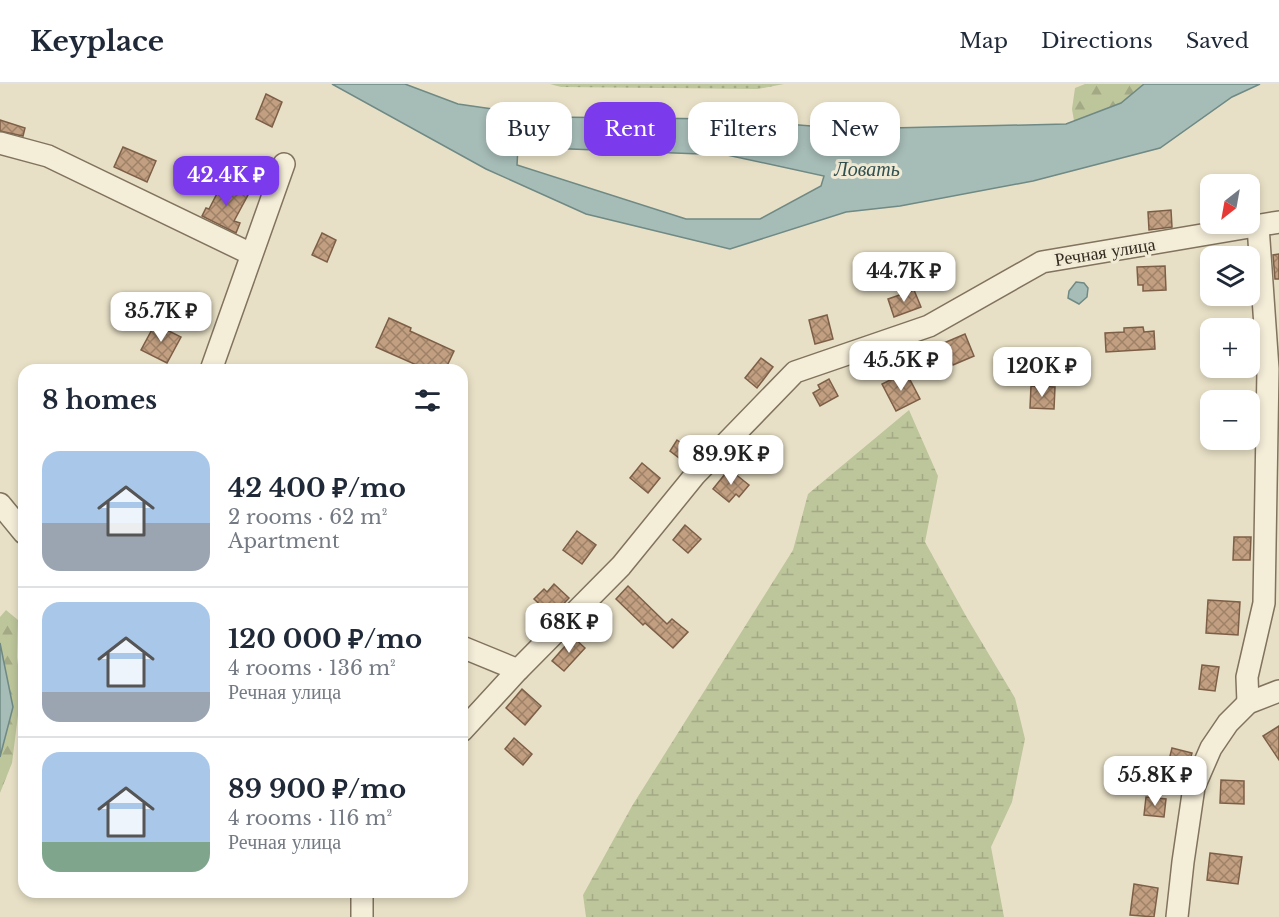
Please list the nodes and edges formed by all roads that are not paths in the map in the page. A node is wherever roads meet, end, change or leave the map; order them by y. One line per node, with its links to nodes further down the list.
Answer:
1 (0, 143): 7 (street)
2 (284, 164): 7 (street)
3 (1279, 222): 4 (street, Речная улица)
4 (1260, 226)
5 (1210, 234): 12 (street, Речная улица)
6 (1259, 234): 14 (street)
7 (251, 254): 8 (street)
8 (213, 364)
9 (0, 504): 10 (street)
10 (18, 526)
11 (468, 650): 12 (street)
12 (518, 670): 15 (street, Речная улица)
13 (1279, 691): 14 (street)
14 (1248, 703): 18 (street)
15 (468, 724)
16 (363, 898): 17 (street)
17 (362, 917)
18 (1177, 917)

